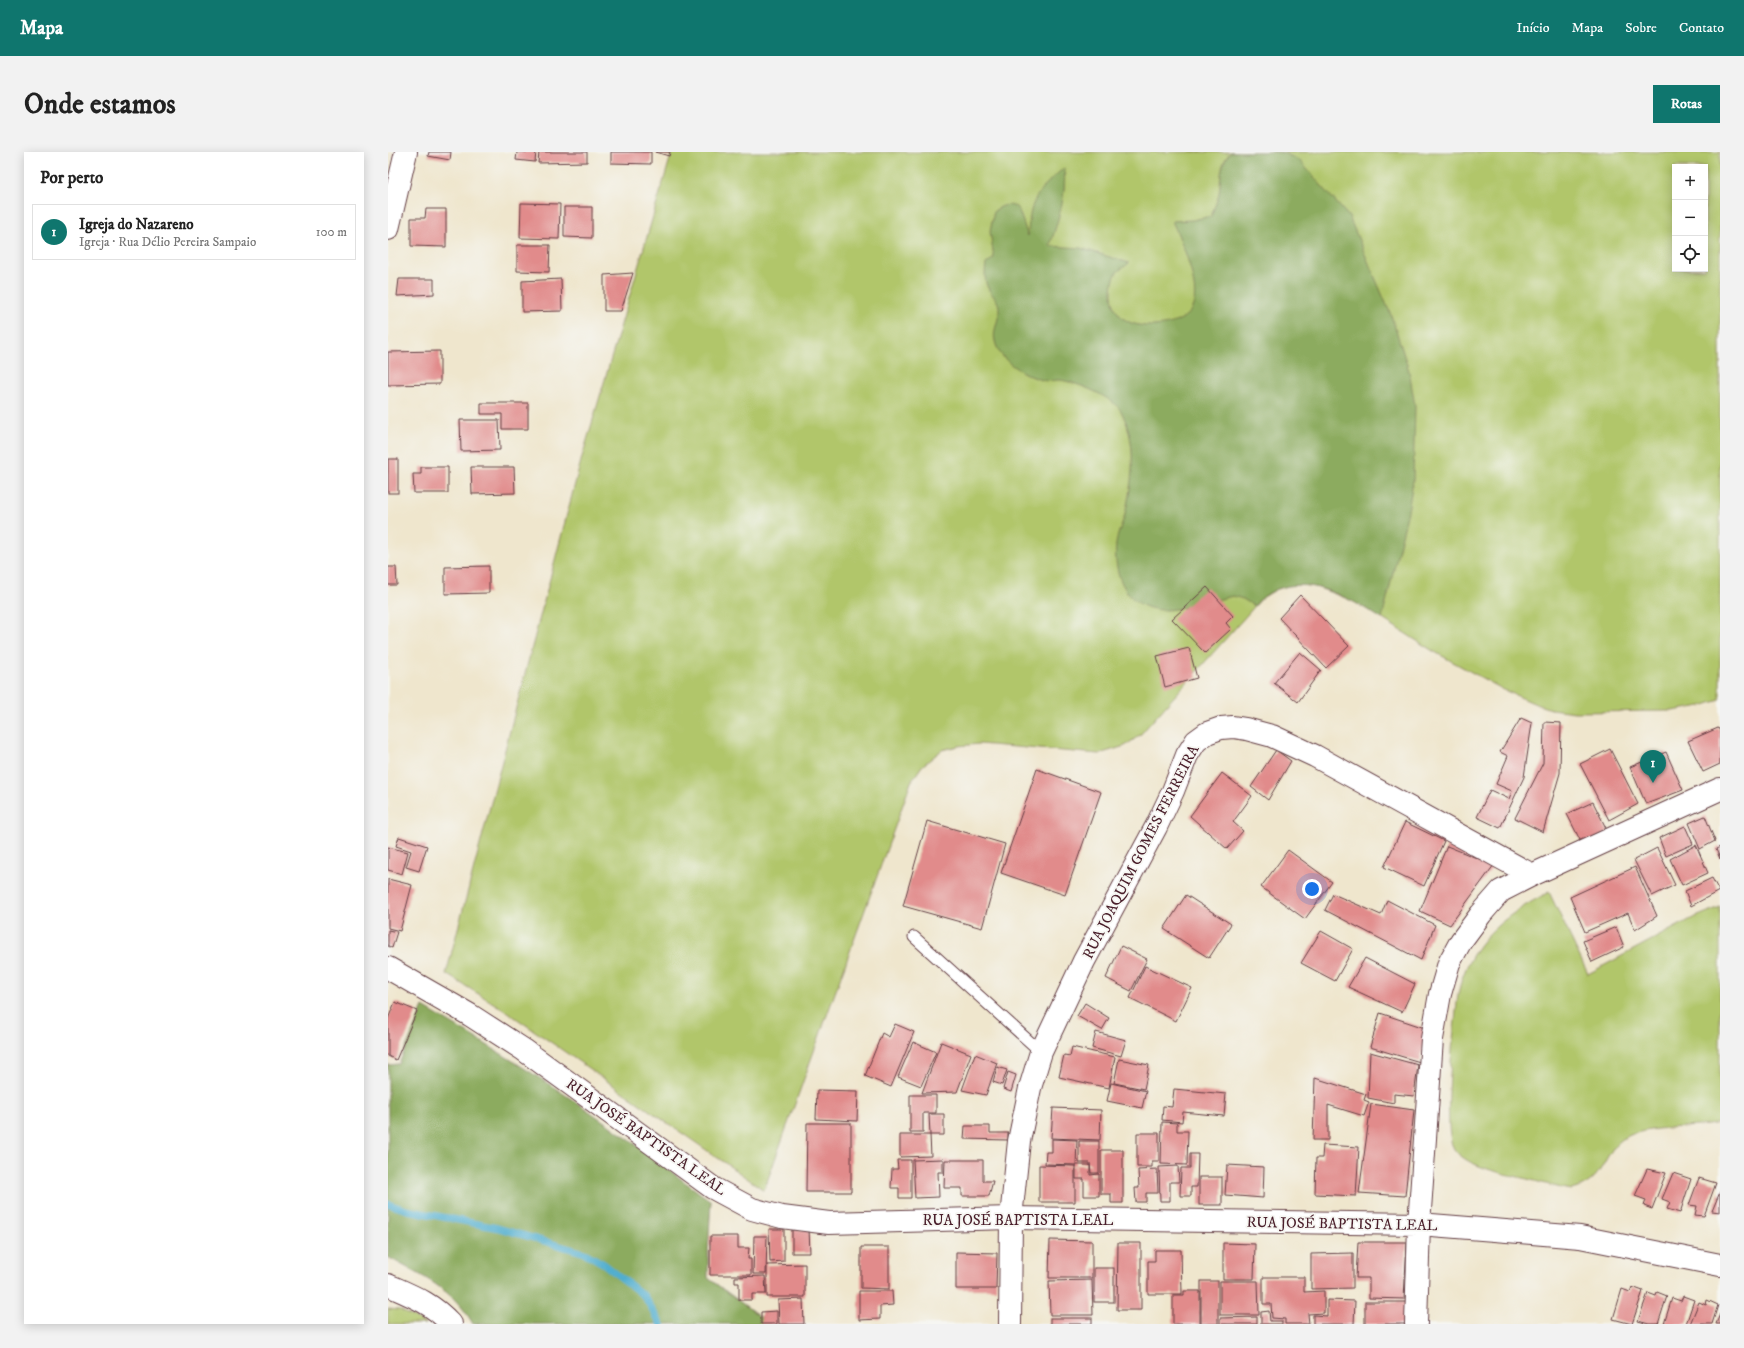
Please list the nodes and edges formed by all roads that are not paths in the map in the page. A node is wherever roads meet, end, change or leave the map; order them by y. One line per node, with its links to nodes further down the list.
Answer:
1 (406, 152): 2 (street)
2 (388, 229)
3 (1720, 789): 4 (street)
4 (1532, 875): 7 (street, RUA JOAQUIM GOMES FERREIRA); 9 (street)
5 (914, 937): 7 (lane)
6 (388, 968): 8 (street, RUA JOSÉ BAPTISTA LEAL)
7 (1041, 1052): 8 (street, RUA JOAQUIM GOMES FERREIRA)
8 (1011, 1218): 9 (street, RUA JOSÉ BAPTISTA LEAL); 13 (street, RUA JOAQUIM GOMES FERREIRA)
9 (1419, 1224): 10 (street, RUA JOSÉ BAPTISTA LEAL); 14 (street)
10 (1720, 1265)
11 (388, 1285): 12 (street)
12 (451, 1324)
13 (1010, 1324)
14 (1416, 1324)

